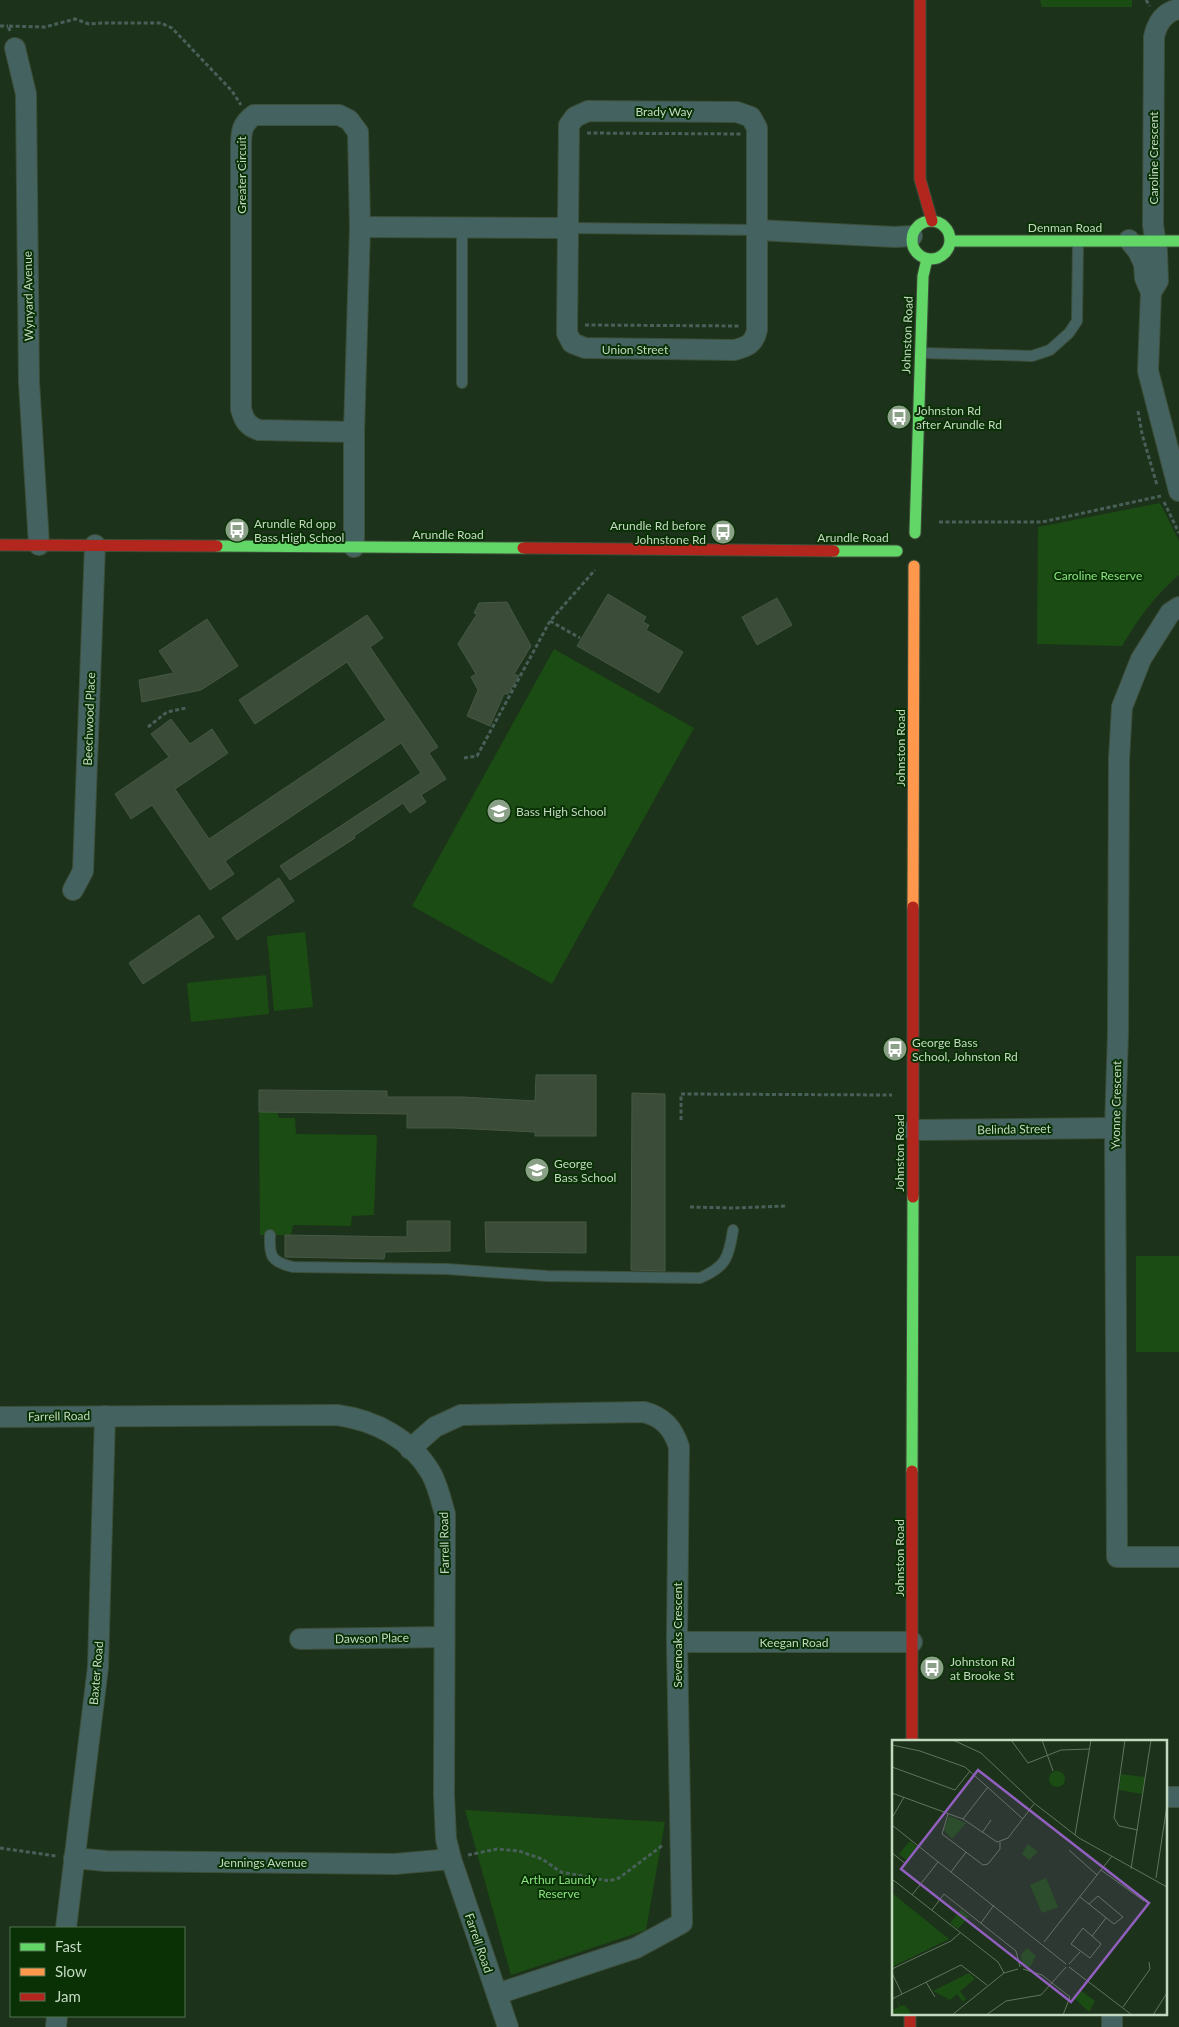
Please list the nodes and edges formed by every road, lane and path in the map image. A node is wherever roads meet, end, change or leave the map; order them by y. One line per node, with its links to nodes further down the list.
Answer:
1 (920, 0): 9 (street)
2 (1179, 9): 16 (street, Caroline Crescent)
3 (0, 26): 4 (path)
4 (8, 26): 5 (path); 6 (path)
5 (15, 48): 32 (street, Wynyard Avenue)
6 (249, 118): 10 (street, Greater Circuit); 26 (street, Greater Circuit)
7 (569, 132): 8 (path); 8 (street, Brady Way); 12 (street)
8 (757, 134): 13 (street)
9 (932, 221): 14 (street); 17 (street)
10 (360, 228): 11 (street); 26 (street, Greater Circuit)
11 (462, 228): 12 (street); 25 (lane)
12 (568, 228): 13 (lane); 22 (street, Union Street)
13 (758, 230): 14 (street); 23 (street, Union Street)
14 (912, 236): 20 (street)
15 (1129, 240): 16 (street, Denman Road); 18 (street, Denman Road); 21 (street, Caroline Crescent)
16 (1156, 240): 19 (street, Denman Road); 21 (street, Caroline Crescent)
17 (951, 241): 18 (street, Denman Road); 20 (street)
18 (1078, 241): 24 (lane)
19 (1179, 241)
20 (927, 259): 24 (street, Johnston Road)
21 (1151, 292): 27 (street, Caroline Crescent)
22 (567, 325): 23 (path); 23 (street, Union Street)
23 (757, 326)
24 (920, 353): 29 (street, Johnston Road)
25 (462, 383)
26 (354, 432): 34 (street, Greater Circuit)
27 (1170, 493): 28 (path)
28 (939, 522)
29 (920, 536): 30 (street, Arundle Road)
30 (899, 543): 35 (street, Arundle Road); 43 (street, Johnston Road)
31 (0, 545): 32 (street, Arundle Road)
32 (39, 545): 33 (street, Arundle Road)
33 (95, 545): 34 (street, Arundle Road); 42 (street, Beechwood Place)
34 (354, 547): 35 (street, Arundle Road)
35 (614, 549): 37 (path)
36 (1179, 607): 45 (street, Yvonne Crescent)
37 (550, 621): 38 (path); 41 (path)
38 (580, 638)
39 (186, 708): 40 (path)
40 (148, 727)
41 (464, 758)
42 (73, 890)
43 (913, 1094): 44 (path); 46 (street, Johnston Road)
44 (681, 1120)
45 (1115, 1128): 46 (street, Belinda Street); 54 (street, Yvonne Crescent)
46 (913, 1130): 58 (street, Johnston Road)
47 (787, 1206): 48 (path)
48 (690, 1207)
49 (733, 1230): 50 (lane)
50 (270, 1234)
51 (105, 1416): 52 (street, Farrell Road); 53 (street, Farrell Road); 64 (street, Baxter Road)
52 (0, 1417)
53 (410, 1449): 55 (street, Farrell Road); 57 (street, Sevenoaks Crescent)
54 (1179, 1557)
55 (444, 1638): 56 (street, Dawson Place); 65 (street, Farrell Road)
56 (300, 1639)
57 (677, 1642): 58 (street, Keegan Road); 62 (street, Sevenoaks Crescent)
58 (912, 1642): 59 (street, Johnston Road)
59 (912, 1740)
60 (1166, 1797): 61 (street)
61 (1179, 1797)
62 (680, 1833): 65 (path); 67 (street, Sevenoaks Crescent)
63 (0, 1848): 64 (path)
64 (74, 1858): 65 (street, Jennings Avenue); 66 (street, Baxter Road)
65 (451, 1859): 67 (street, Farrell Road)
66 (66, 1927)
67 (497, 1994): 69 (street, Farrell Road)
68 (910, 2014): 70 (street)
69 (508, 2027)
70 (910, 2027)

